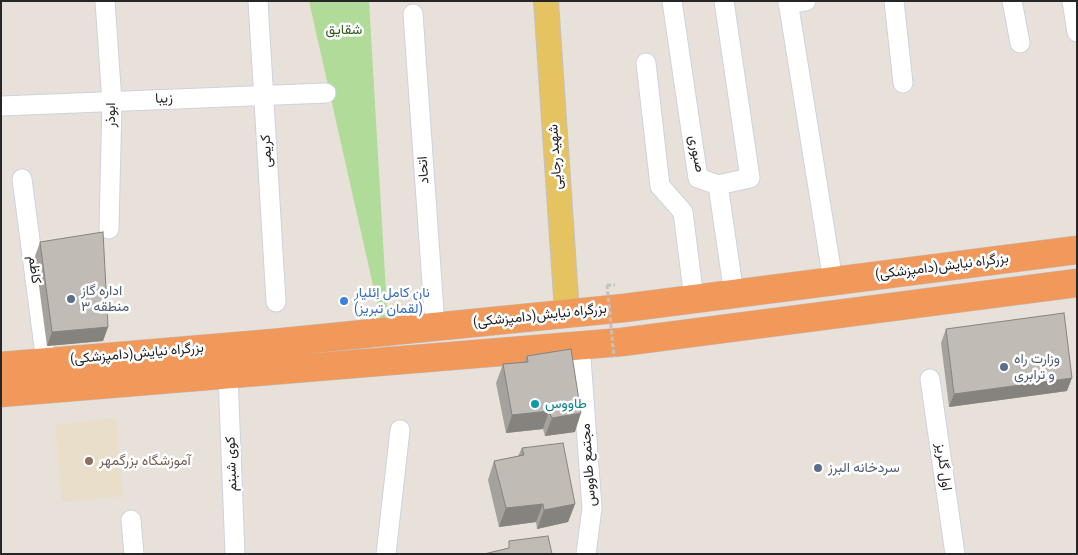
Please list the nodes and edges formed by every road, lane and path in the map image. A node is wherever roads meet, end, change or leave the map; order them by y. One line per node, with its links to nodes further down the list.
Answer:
1 (105, 1): 17 (street, ابوذر)
2 (258, 1): 16 (street, کریمی)
3 (546, 1): 29 (main road, شهید رجایی)
4 (672, 1): 20 (street, صبوری)
5 (724, 1): 20 (street)
6 (894, 1): 14 (street)
7 (1012, 1): 12 (street)
8 (1072, 1): 11 (street)
9 (794, 2): 23 (street)
10 (413, 14): 30 (street, اتحاد)
11 (1077, 32)
12 (1020, 43)
13 (646, 63): 27 (street)
14 (903, 83)
15 (326, 92): 16 (street, زیبا)
16 (264, 95): 17 (street, زیبا); 28 (street, کریمی)
17 (112, 102): 18 (street, زیبا); 21 (street, ابوذر)
18 (1, 106)
19 (22, 179): 33 (street, کاظم)
20 (718, 185): 26 (street, صبوری)
21 (109, 229)
22 (1077, 250): 23 (highway, بزرگراه نیایش(دامپزشکی))
23 (833, 281): 26 (highway, بزرگراه نیایش(دامپزشکی))
24 (1077, 283): 31 (highway, بزرگراه نیایش(دامپزشکی))
25 (607, 285): 32 (path, bridge)
26 (734, 294): 27 (highway, بزرگراه نیایش(دامپزشکی))
27 (694, 299): 29 (highway, بزرگراه نیایش(دامپزشکی))
28 (276, 302)
29 (567, 312): 30 (highway, بزرگراه نیایش(دامپزشکی))
30 (436, 326): 33 (highway, بزرگراه نیایش(دامپزشکی))
31 (580, 346): 35 (highway, بزرگراه نیایش(دامپزشکی)); 43 (street, مجتمع طاووس)
32 (614, 357)
33 (46, 362): 34 (highway, بزرگراه نیایش(دامپزشکی))
34 (1, 366)
35 (228, 375): 37 (highway, بزرگراه نیایش(دامپزشکی)); 41 (street, کوی شبنم)
36 (930, 379): 44 (street, اول گلریز)
37 (1, 393)
38 (400, 430): 42 (street)
39 (131, 520): 40 (street)
40 (134, 554)
41 (235, 554)
42 (386, 554)
43 (586, 554)
44 (955, 554)

